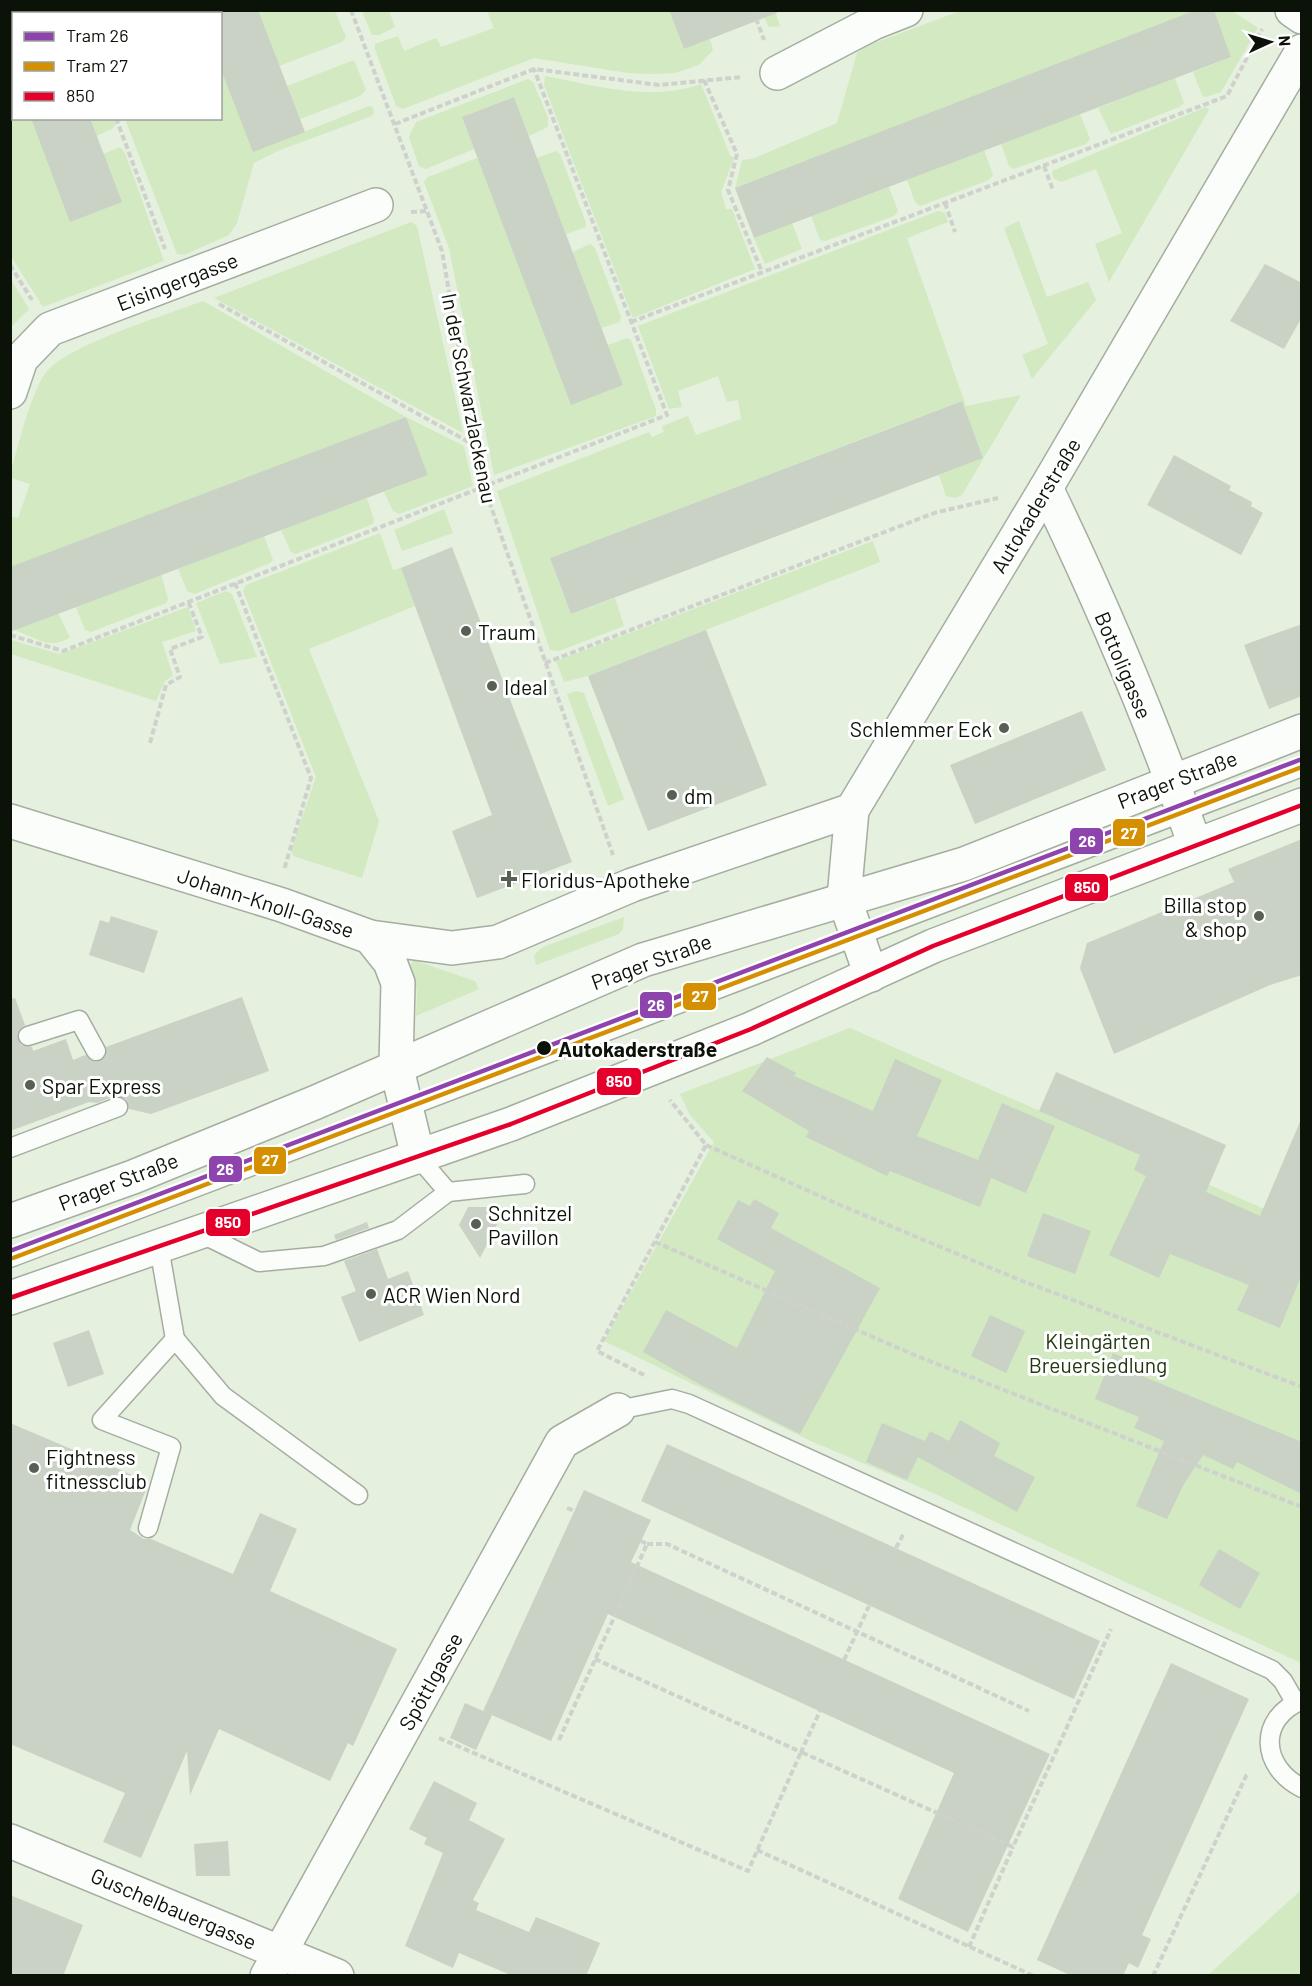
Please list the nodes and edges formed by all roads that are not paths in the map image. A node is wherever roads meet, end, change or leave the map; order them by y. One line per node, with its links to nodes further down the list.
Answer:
1 (906, 10): 5 (street)
2 (1279, 15): 3 (street)
3 (1302, 17)
4 (1302, 51): 8 (street, Autokaderstraße)
5 (777, 73)
6 (376, 205): 7 (street, Eisingergasse)
7 (10, 393)
8 (1046, 488): 12 (street, Autokaderstraße); 13 (street, Bottoligasse)
9 (1302, 731): 13 (street, Prager Straße)
10 (1302, 767): 13 (lane)
11 (1302, 805): 13 (street, Prager Straße)
12 (852, 810): 15 (street, Autokaderstraße); 16 (street)
13 (1184, 812): 15 (street, Prager Straße); 17 (lane); 18 (street, Prager Straße)
14 (10, 820): 16 (street, Johann-Knoll-Gasse)
15 (844, 898): 17 (street, Autokaderstraße); 21 (street, Prager Straße)
16 (370, 937): 21 (street, Johann-Knoll-Gasse)
17 (857, 937): 18 (street, Autokaderstraße); 23 (lane)
18 (871, 975): 25 (street, Prager Straße)
19 (28, 1036): 20 (lane)
20 (96, 1051)
21 (396, 1065): 23 (street, Johann-Knoll-Gasse); 28 (street, Prager Straße)
22 (118, 1107): 24 (lane)
23 (406, 1107): 25 (street, Johann-Knoll-Gasse); 31 (lane)
24 (10, 1148)
25 (418, 1157): 27 (lane); 29 (street, Prager Straße)
26 (525, 1184): 27 (lane)
27 (448, 1192): 29 (lane)
28 (10, 1221)
29 (200, 1233): 30 (street, Prager Straße)
30 (159, 1247): 32 (street, Prager Straße); 33 (lane)
31 (10, 1258)
32 (10, 1298)
33 (175, 1339): 35 (lane); 36 (lane)
34 (618, 1410): 37 (lane); 40 (street, Spöttlgasse)
35 (358, 1495)
36 (148, 1528)
37 (1298, 1701): 38 (lane)
38 (1302, 1788)
39 (10, 1841): 40 (street, Guschelbauergasse)
40 (273, 1964): 41 (street, Guschelbauergasse)
41 (337, 1976)

